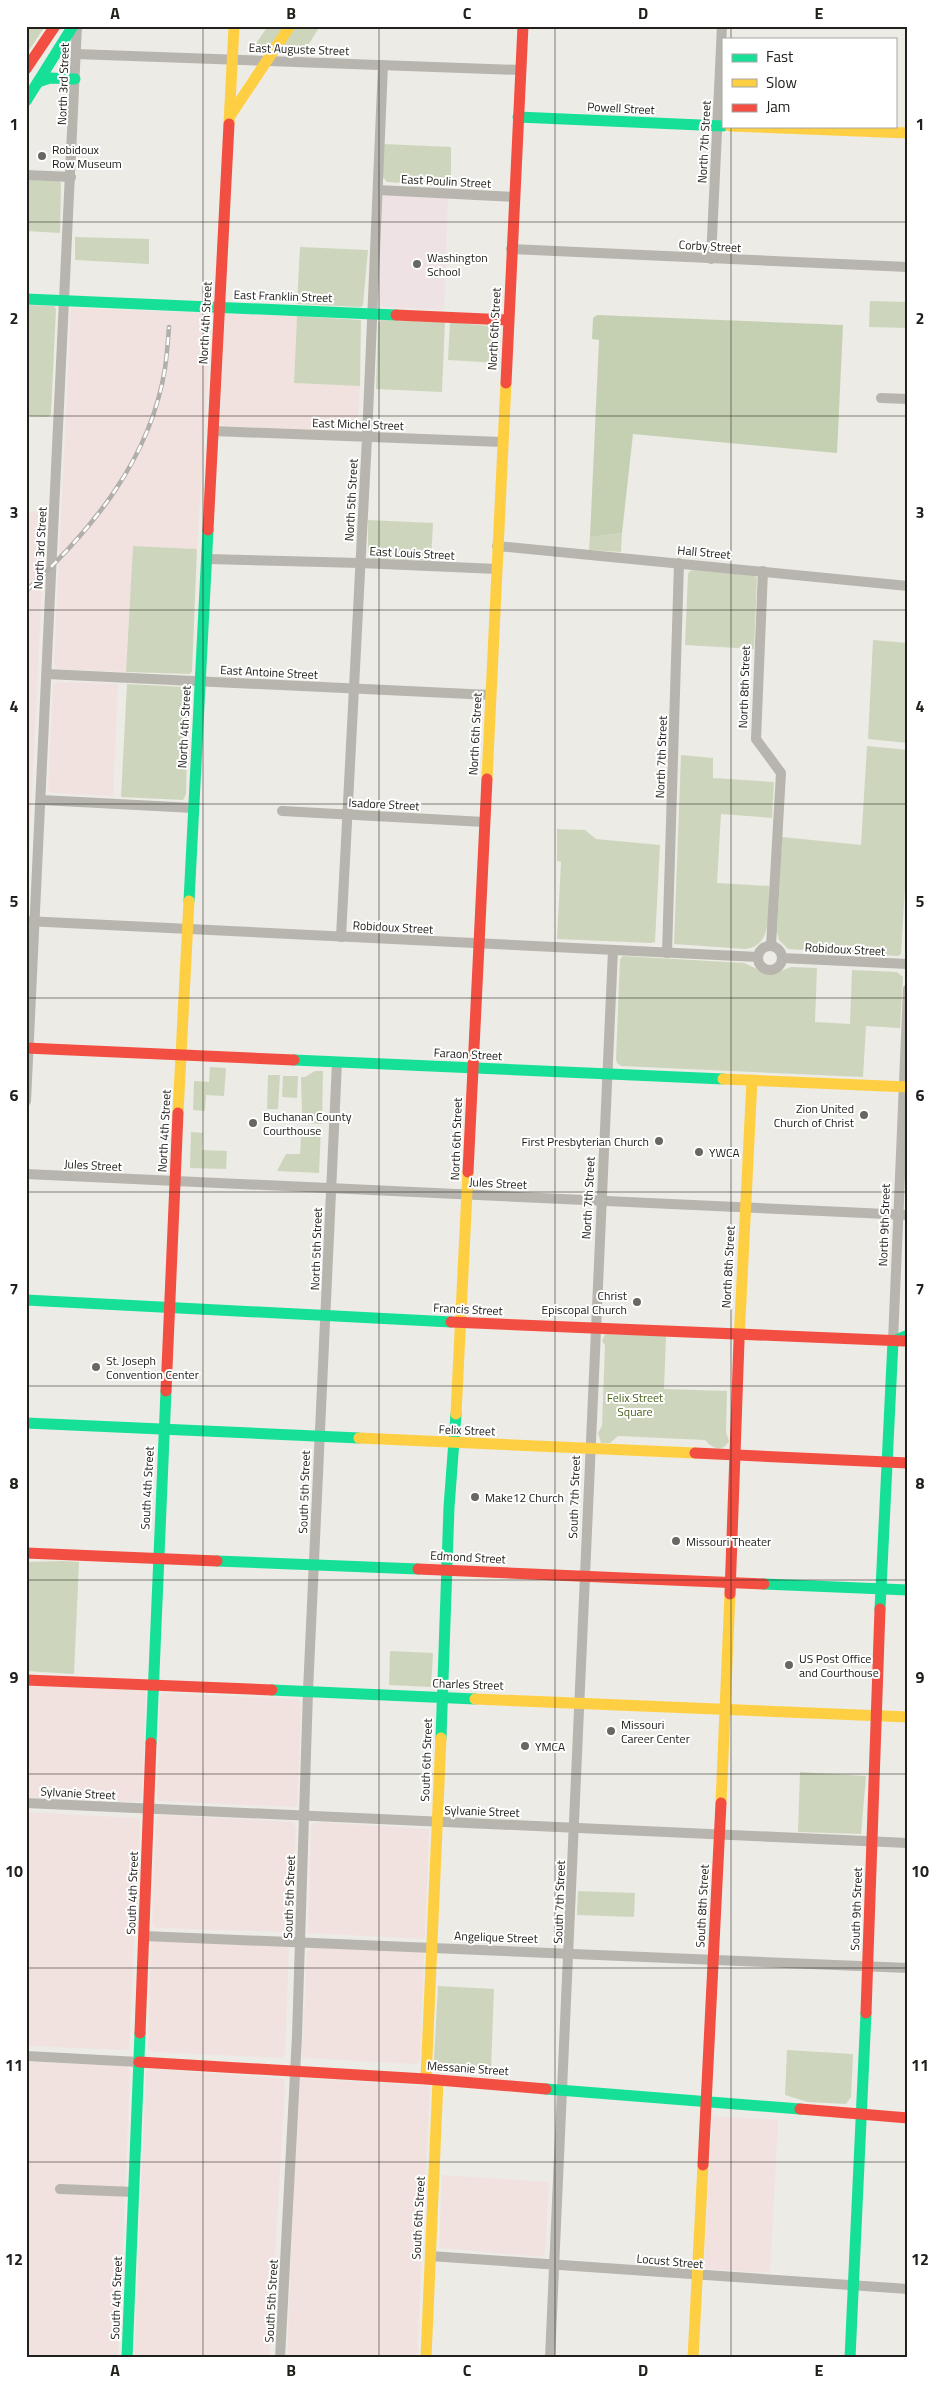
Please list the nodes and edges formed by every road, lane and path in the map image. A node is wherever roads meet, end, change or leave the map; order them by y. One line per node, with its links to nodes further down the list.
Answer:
1 (54, 26): 11 (main road)
2 (75, 26): 7 (street, North 3rd Street); 14 (main road)
3 (234, 26): 8 (main road, North 4th Street)
4 (290, 26): 9 (main road)
5 (522, 26): 12 (main road, North 6th Street)
6 (722, 26): 18 (street, North 7th Street)
7 (76, 54): 8 (street, East Auguste Street); 13 (street, North 3rd Street)
8 (232, 60): 9 (street, East Auguste Street); 17 (main road, North 4th Street)
9 (266, 61): 10 (street, East Auguste Street); 17 (main road)
10 (383, 65): 12 (street, East Auguste Street); 23 (street, North 5th Street)
11 (26, 69)
12 (520, 70): 16 (main road, North 6th Street)
13 (75, 79): 14 (main road); 22 (street, North 3rd Street)
14 (38, 82): 15 (main road)
15 (26, 101)
16 (518, 117): 18 (main road, Powell Street); 24 (main road, North 6th Street)
17 (230, 118): 30 (main road, North 4th Street)
18 (720, 126): 26 (street, North 7th Street)
19 (781, 128): 20 (main road)
20 (908, 133)
21 (26, 175): 22 (street)
22 (71, 177): 29 (street, North 3rd Street)
23 (378, 190): 24 (street, East Poulin Street); 31 (street, North 5th Street)
24 (513, 197): 25 (main road, North 6th Street)
25 (511, 249): 26 (street, Corby Street); 32 (main road, North 6th Street)
26 (711, 259): 27 (street, Corby Street)
27 (908, 267)
28 (26, 299): 29 (main road, East Franklin Street)
29 (65, 301): 30 (main road, East Franklin Street); 45 (street, North 3rd Street)
30 (220, 308): 31 (main road, East Franklin Street); 35 (main road, North 4th Street)
31 (372, 314): 32 (main road, East Franklin Street); 36 (street, North 5th Street)
32 (508, 320): 37 (main road, North 6th Street)
33 (881, 398): 34 (street)
34 (908, 399)
35 (213, 431): 36 (street, East Michel Street); 39 (main road, North 4th Street)
36 (367, 438): 37 (street, East Michel Street); 40 (street, North 5th Street)
37 (502, 442): 38 (main road, North 6th Street)
38 (497, 546): 41 (street, Hall Street); 42 (main road, North 6th Street)
39 (207, 558): 40 (street, East Louis Street); 46 (main road, North 4th Street)
40 (360, 563): 42 (street, East Louis Street); 47 (street, North 5th Street)
41 (679, 563): 43 (street, Hall Street); 60 (street, North 7th Street)
42 (496, 570): 48 (main road, North 6th Street)
43 (763, 570): 44 (street, Hall Street); 58 (street, North 8th Street)
44 (908, 586)
45 (47, 674): 46 (street, East Antoine Street); 49 (street, North 3rd Street)
46 (200, 681): 47 (street, East Antoine Street); 50 (main road, North 4th Street)
47 (354, 688): 48 (street, East Antoine Street); 52 (street, North 5th Street)
48 (491, 695): 53 (main road, North 6th Street)
49 (41, 800): 50 (street); 54 (street, North 3rd Street)
50 (194, 808): 55 (main road, North 4th Street)
51 (282, 810): 52 (street, Isadore Street)
52 (347, 814): 53 (street, Isadore Street); 56 (street, North 5th Street)
53 (485, 822): 57 (main road, North 6th Street)
54 (31, 921): 55 (street, Robidoux Street); 65 (street, North 3rd Street)
55 (188, 930): 56 (street, Robidoux Street); 66 (main road, North 4th Street)
56 (341, 937): 57 (street, Robidoux Street)
57 (479, 944): 59 (street, Robidoux Street); 68 (main road, North 6th Street)
58 (771, 946): 61 (street); 62 (street)
59 (613, 950): 60 (street, Robidoux Street); 69 (street, North 7th Street)
60 (667, 953): 61 (street, Robidoux Street)
61 (758, 957): 62 (street)
62 (782, 958): 63 (street, Robidoux Street)
63 (908, 964)
64 (908, 989): 71 (street, North 9th Street)
65 (28, 1048): 66 (main road, Faraon Street); 72 (street, North 3rd Street)
66 (182, 1055): 67 (main road, Faraon Street); 74 (main road, North 4th Street)
67 (337, 1062): 68 (main road, Faraon Street); 75 (street, North 5th Street)
68 (474, 1068): 69 (main road, Faraon Street); 76 (main road, North 6th Street)
69 (607, 1074): 70 (main road, Faraon Street); 77 (street, North 7th Street)
70 (752, 1080): 71 (main road, Faraon Street); 78 (main road, North 8th Street)
71 (905, 1087): 79 (street, North 9th Street)
72 (26, 1100)
73 (26, 1174): 74 (street, Jules Street)
74 (175, 1182): 75 (street, Jules Street); 81 (main road, North 4th Street)
75 (331, 1187): 76 (street, Jules Street); 82 (street, North 5th Street)
76 (467, 1194): 77 (street, Jules Street); 83 (main road, North 6th Street)
77 (601, 1200): 78 (street, Jules Street); 84 (street, North 7th Street)
78 (744, 1208): 79 (street, Jules Street); 85 (main road, North 8th Street)
79 (903, 1215): 87 (street, North 9th Street)
80 (26, 1300): 81 (main road, Francis Street)
81 (170, 1308): 82 (main road, Francis Street); 90 (main road, North 4th Street)
82 (326, 1315): 83 (main road, Francis Street); 91 (street, North 5th Street)
83 (461, 1323): 84 (main road, Francis Street); 92 (main road, North 6th Street)
84 (594, 1328): 85 (main road, Francis Street); 93 (street, North 7th Street)
85 (739, 1334): 87 (main road, Francis Street); 94 (main road, North 8th Street)
86 (908, 1335): 87 (main road)
87 (893, 1341): 88 (main road, Francis Street); 95 (main road, North 9th Street)
88 (908, 1341)
89 (26, 1424): 90 (main road, Felix Street)
90 (164, 1429): 91 (main road, Felix Street); 98 (main road, South 4th Street)
91 (319, 1437): 92 (main road, Felix Street); 99 (street, South 5th Street)
92 (454, 1443): 93 (main road, Felix Street); 100 (main road, South 6th Street)
93 (589, 1447): 94 (main road, Felix Street); 101 (street, South 7th Street)
94 (734, 1454): 95 (main road, Felix Street); 102 (main road, South 8th Street)
95 (887, 1462): 96 (main road, Felix Street); 103 (main road, South 9th Street)
96 (908, 1463)
97 (26, 1553): 98 (main road, Edmond Street)
98 (158, 1558): 99 (main road, Edmond Street); 106 (main road, South 4th Street)
99 (314, 1565): 100 (main road, Edmond Street); 107 (street, South 5th Street)
100 (447, 1570): 101 (main road, Edmond Street); 108 (main road, South 6th Street)
101 (584, 1576): 102 (main road, Edmond Street); 109 (street, South 7th Street)
102 (730, 1583): 103 (main road, Edmond Street); 110 (main road, South 8th Street)
103 (881, 1589): 104 (main road, Edmond Street); 111 (main road, South 9th Street)
104 (908, 1590)
105 (26, 1680): 106 (main road, Charles Street)
106 (153, 1686): 107 (main road, Charles Street); 114 (main road, South 4th Street)
107 (308, 1691): 108 (main road, Charles Street); 115 (street, South 5th Street)
108 (442, 1696): 109 (main road, Charles Street); 116 (main road, South 6th Street)
109 (579, 1702): 110 (main road, Charles Street); 117 (street, South 7th Street)
110 (725, 1708): 111 (main road, Charles Street); 118 (main road, South 8th Street)
111 (877, 1715): 112 (main road, Charles Street); 119 (main road, South 9th Street)
112 (908, 1717)
113 (26, 1803): 114 (street, Sylvanie Street)
114 (149, 1809): 115 (street, Sylvanie Street); 121 (main road, South 4th Street)
115 (304, 1817): 116 (street, Sylvanie Street); 122 (street, South 5th Street)
116 (438, 1822): 117 (street, Sylvanie Street); 123 (main road, South 6th Street)
117 (574, 1827): 118 (street, Sylvanie Street); 124 (street, South 7th Street)
118 (719, 1833): 119 (street, Sylvanie Street); 125 (main road, South 8th Street)
119 (872, 1841): 120 (street, Sylvanie Street); 126 (main road, South 9th Street)
120 (908, 1843)
121 (144, 1936): 122 (street, Angelique Street); 129 (main road, South 4th Street)
122 (300, 1942): 123 (street, Angelique Street); 130 (street, South 5th Street)
123 (433, 1947): 124 (street, Angelique Street); 131 (main road, South 6th Street)
124 (569, 1953): 125 (street, Angelique Street); 133 (street, South 7th Street)
125 (713, 1959): 126 (street, Angelique Street); 134 (main road, South 8th Street)
126 (868, 1966): 127 (street, Angelique Street); 135 (main road, South 9th Street)
127 (908, 1968)
128 (26, 2056): 129 (street, Messanie Street)
129 (140, 2062): 130 (main road, Messanie Street); 138 (main road, South 4th Street)
130 (295, 2070): 131 (main road, Messanie Street); 145 (street, South 5th Street)
131 (426, 2079): 132 (main road, Messanie Street)
132 (438, 2080): 133 (main road, Messanie Street); 139 (main road, South 6th Street)
133 (564, 2089): 134 (main road, Messanie Street); 140 (street, South 7th Street)
134 (706, 2101): 135 (main road, Messanie Street); 141 (main road, South 8th Street)
135 (861, 2114): 136 (main road, Messanie Street); 142 (main road, South 9th Street)
136 (908, 2118)
137 (60, 2188): 138 (street)
138 (134, 2192): 144 (main road, South 4th Street)
139 (430, 2256): 140 (street, Locust Street); 146 (main road, South 6th Street)
140 (554, 2265): 141 (street, Locust Street); 147 (street, South 7th Street)
141 (696, 2276): 142 (street, Locust Street); 148 (main road, South 8th Street)
142 (853, 2286): 143 (street, Locust Street); 149 (main road, South 9th Street)
143 (908, 2289)
144 (127, 2358)
145 (280, 2358)
146 (426, 2358)
147 (550, 2358)
148 (693, 2358)
149 (850, 2358)

